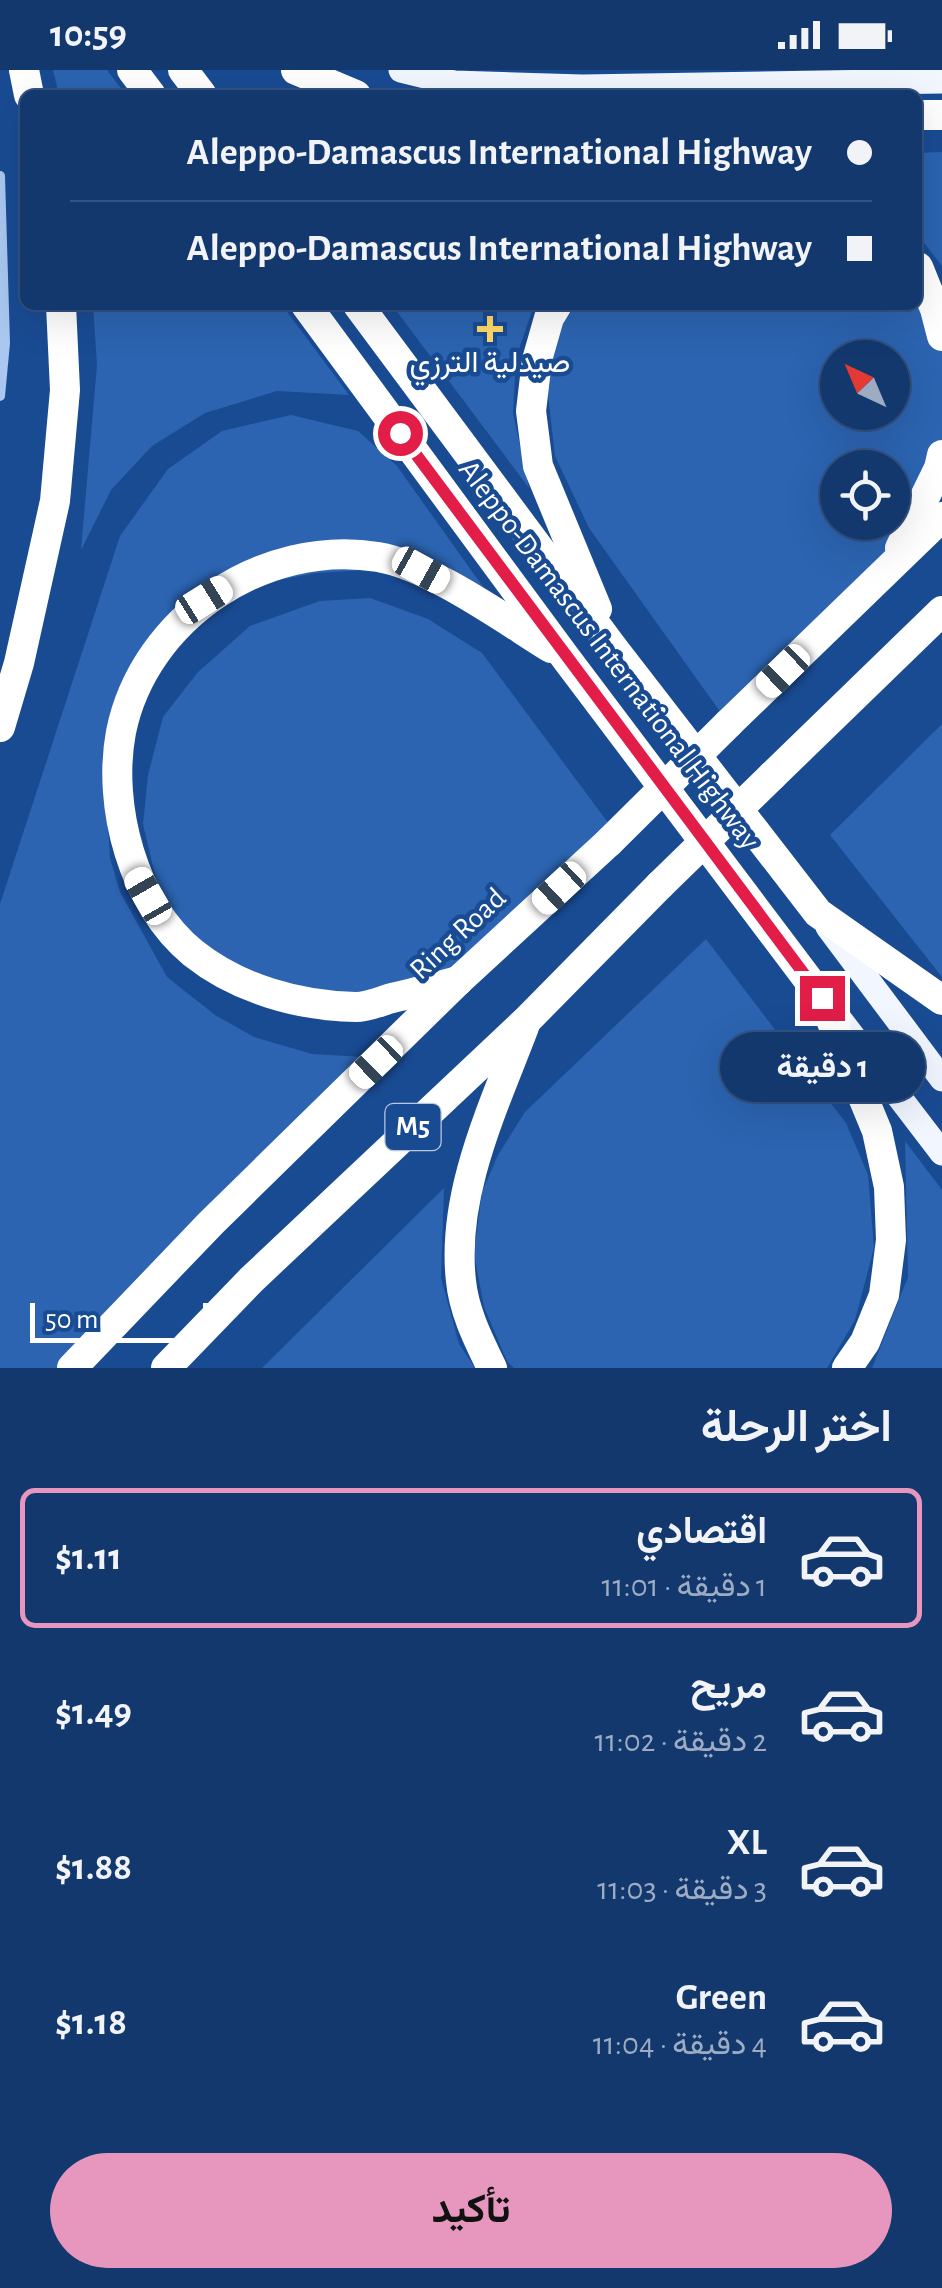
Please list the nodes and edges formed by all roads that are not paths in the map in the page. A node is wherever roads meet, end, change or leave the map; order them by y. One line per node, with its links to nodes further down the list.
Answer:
1 (296, 70): 4 (highway)
2 (401, 70): 3 (main road)
3 (942, 81)
4 (344, 90)
5 (0, 176): 12 (street)
6 (922, 277): 11 (highway)
7 (61, 310): 21 (highway)
8 (310, 310): 20 (highway, Aleppo-Damascus International Highway)
9 (362, 310): 18 (highway, Aleppo-Damascus International Highway)
10 (554, 310): 18 (highway)
11 (942, 336)
12 (0, 396)
13 (942, 455): 15 (highway)
14 (942, 517): 15 (highway, Ring Road)
15 (890, 568): 23 (highway, Ring Road / M5, bridge)
16 (942, 611): 19 (highway)
17 (942, 640): 19 (highway)
18 (613, 648): 22 (highway, Aleppo-Damascus International Highway)
19 (902, 651): 26 (highway, M5, bridge)
20 (565, 656): 23 (highway); 24 (highway, Aleppo-Damascus International Highway)
21 (0, 727)
22 (818, 912): 25 (highway, Aleppo-Damascus International Highway); 27 (main road)
23 (458, 981): 29 (highway, Ring Road / M5)
24 (822, 998): 28 (main road); 32 (highway, Aleppo-Damascus International Highway)
25 (942, 1000)
26 (526, 1020): 30 (highway, M5); 31 (highway)
27 (942, 1080)
28 (942, 1153)
29 (72, 1368)
30 (166, 1368)
31 (492, 1368)
32 (847, 1368)

